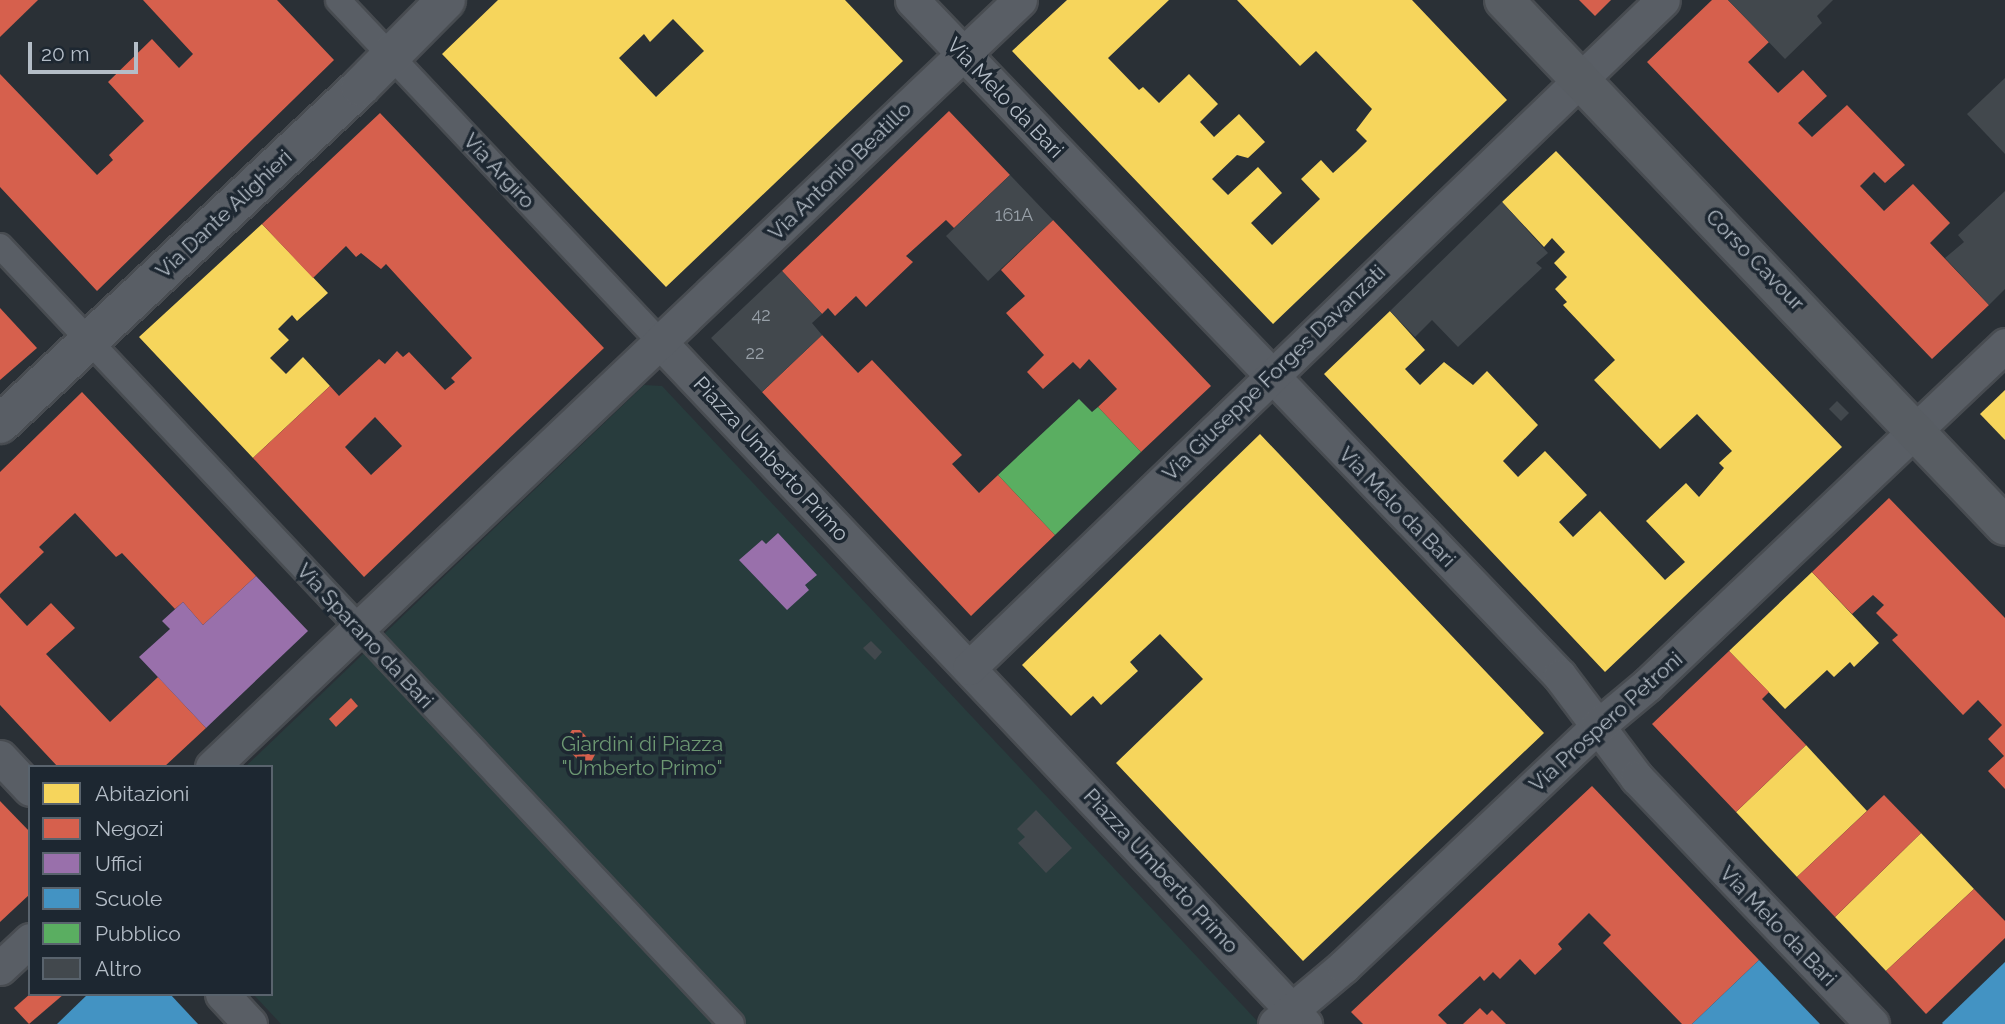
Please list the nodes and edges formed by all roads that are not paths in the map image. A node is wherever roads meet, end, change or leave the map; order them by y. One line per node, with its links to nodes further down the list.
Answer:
1 (338, 0): 8 (street, Via Argiro)
2 (446, 0): 8 (street, Via Dante Alighieri)
3 (912, 0): 7 (street, Via Melo da Bari)
4 (1020, 0): 7 (street, Via Antonio Beatillo)
5 (1504, 0): 9 (main road, Corso Cavour)
6 (1663, 0): 9 (street, Via Giuseppe Forges Davanzati)
7 (964, 54): 12 (street, Via Antonio Beatillo); 14 (street, Via Melo da Bari)
8 (390, 56): 11 (street, Via Dante Alighieri); 12 (street, Via Argiro)
9 (1580, 79): 14 (street, Via Giuseppe Forges Davanzati); 16 (main road, Corso Cavour)
10 (0, 246): 11 (street, Via Sparano da Bari)
11 (89, 341): 15 (street, Via Dante Alighieri); 18 (street, Via Sparano da Bari)
12 (660, 342): 18 (street); 19 (street, Piazza Umberto Primo)
13 (2005, 345): 16 (street, Via Prospero Petroni)
14 (1271, 376): 19 (street, Via Giuseppe Forges Davanzati); 20 (street, Via Melo da Bari)
15 (0, 424)
16 (1916, 429): 17 (main road, Corso Cavour); 20 (street, Via Prospero Petroni)
17 (2004, 525)
18 (359, 629): 22 (street); 29 (street, Via Sparano da Bari)
19 (969, 668): 27 (street, Piazza Umberto Primo)
20 (1599, 726): 27 (street, Via Prospero Petroni); 30 (street, Via Melo da Bari)
21 (0, 757): 23 (street)
22 (214, 765)
23 (28, 787)
24 (28, 942): 25 (street)
25 (0, 968)
26 (224, 996): 28 (street)
27 (1290, 1019)
28 (250, 1024)
29 (732, 1024)
30 (1872, 1024)

